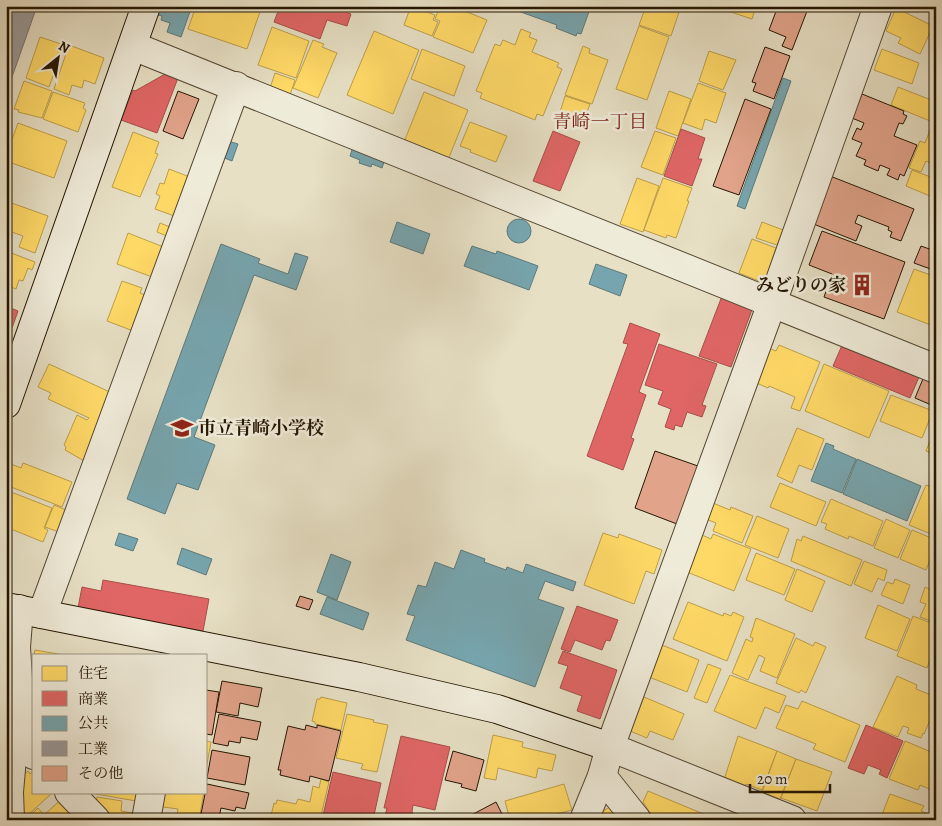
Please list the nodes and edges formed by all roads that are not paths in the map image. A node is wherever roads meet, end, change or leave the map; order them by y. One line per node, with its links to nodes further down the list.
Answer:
1 (146, 6): 3 (street)
2 (878, 6): 5 (street)
3 (132, 46): 4 (street); 7 (street)
4 (236, 86): 5 (street); 8 (street)
5 (772, 303): 6 (street); 10 (street)
6 (936, 370)
7 (6, 404)
8 (22, 610): 9 (street); 11 (street)
9 (178, 648): 10 (street)
10 (610, 747): 12 (street); 20 (street)
11 (28, 748): 15 (street)
12 (602, 776): 18 (street); 19 (street)
13 (72, 794): 16 (street)
14 (151, 794): 17 (street)
15 (10, 820)
16 (96, 820)
17 (146, 820)
18 (584, 820)
19 (637, 820)
20 (792, 820)

